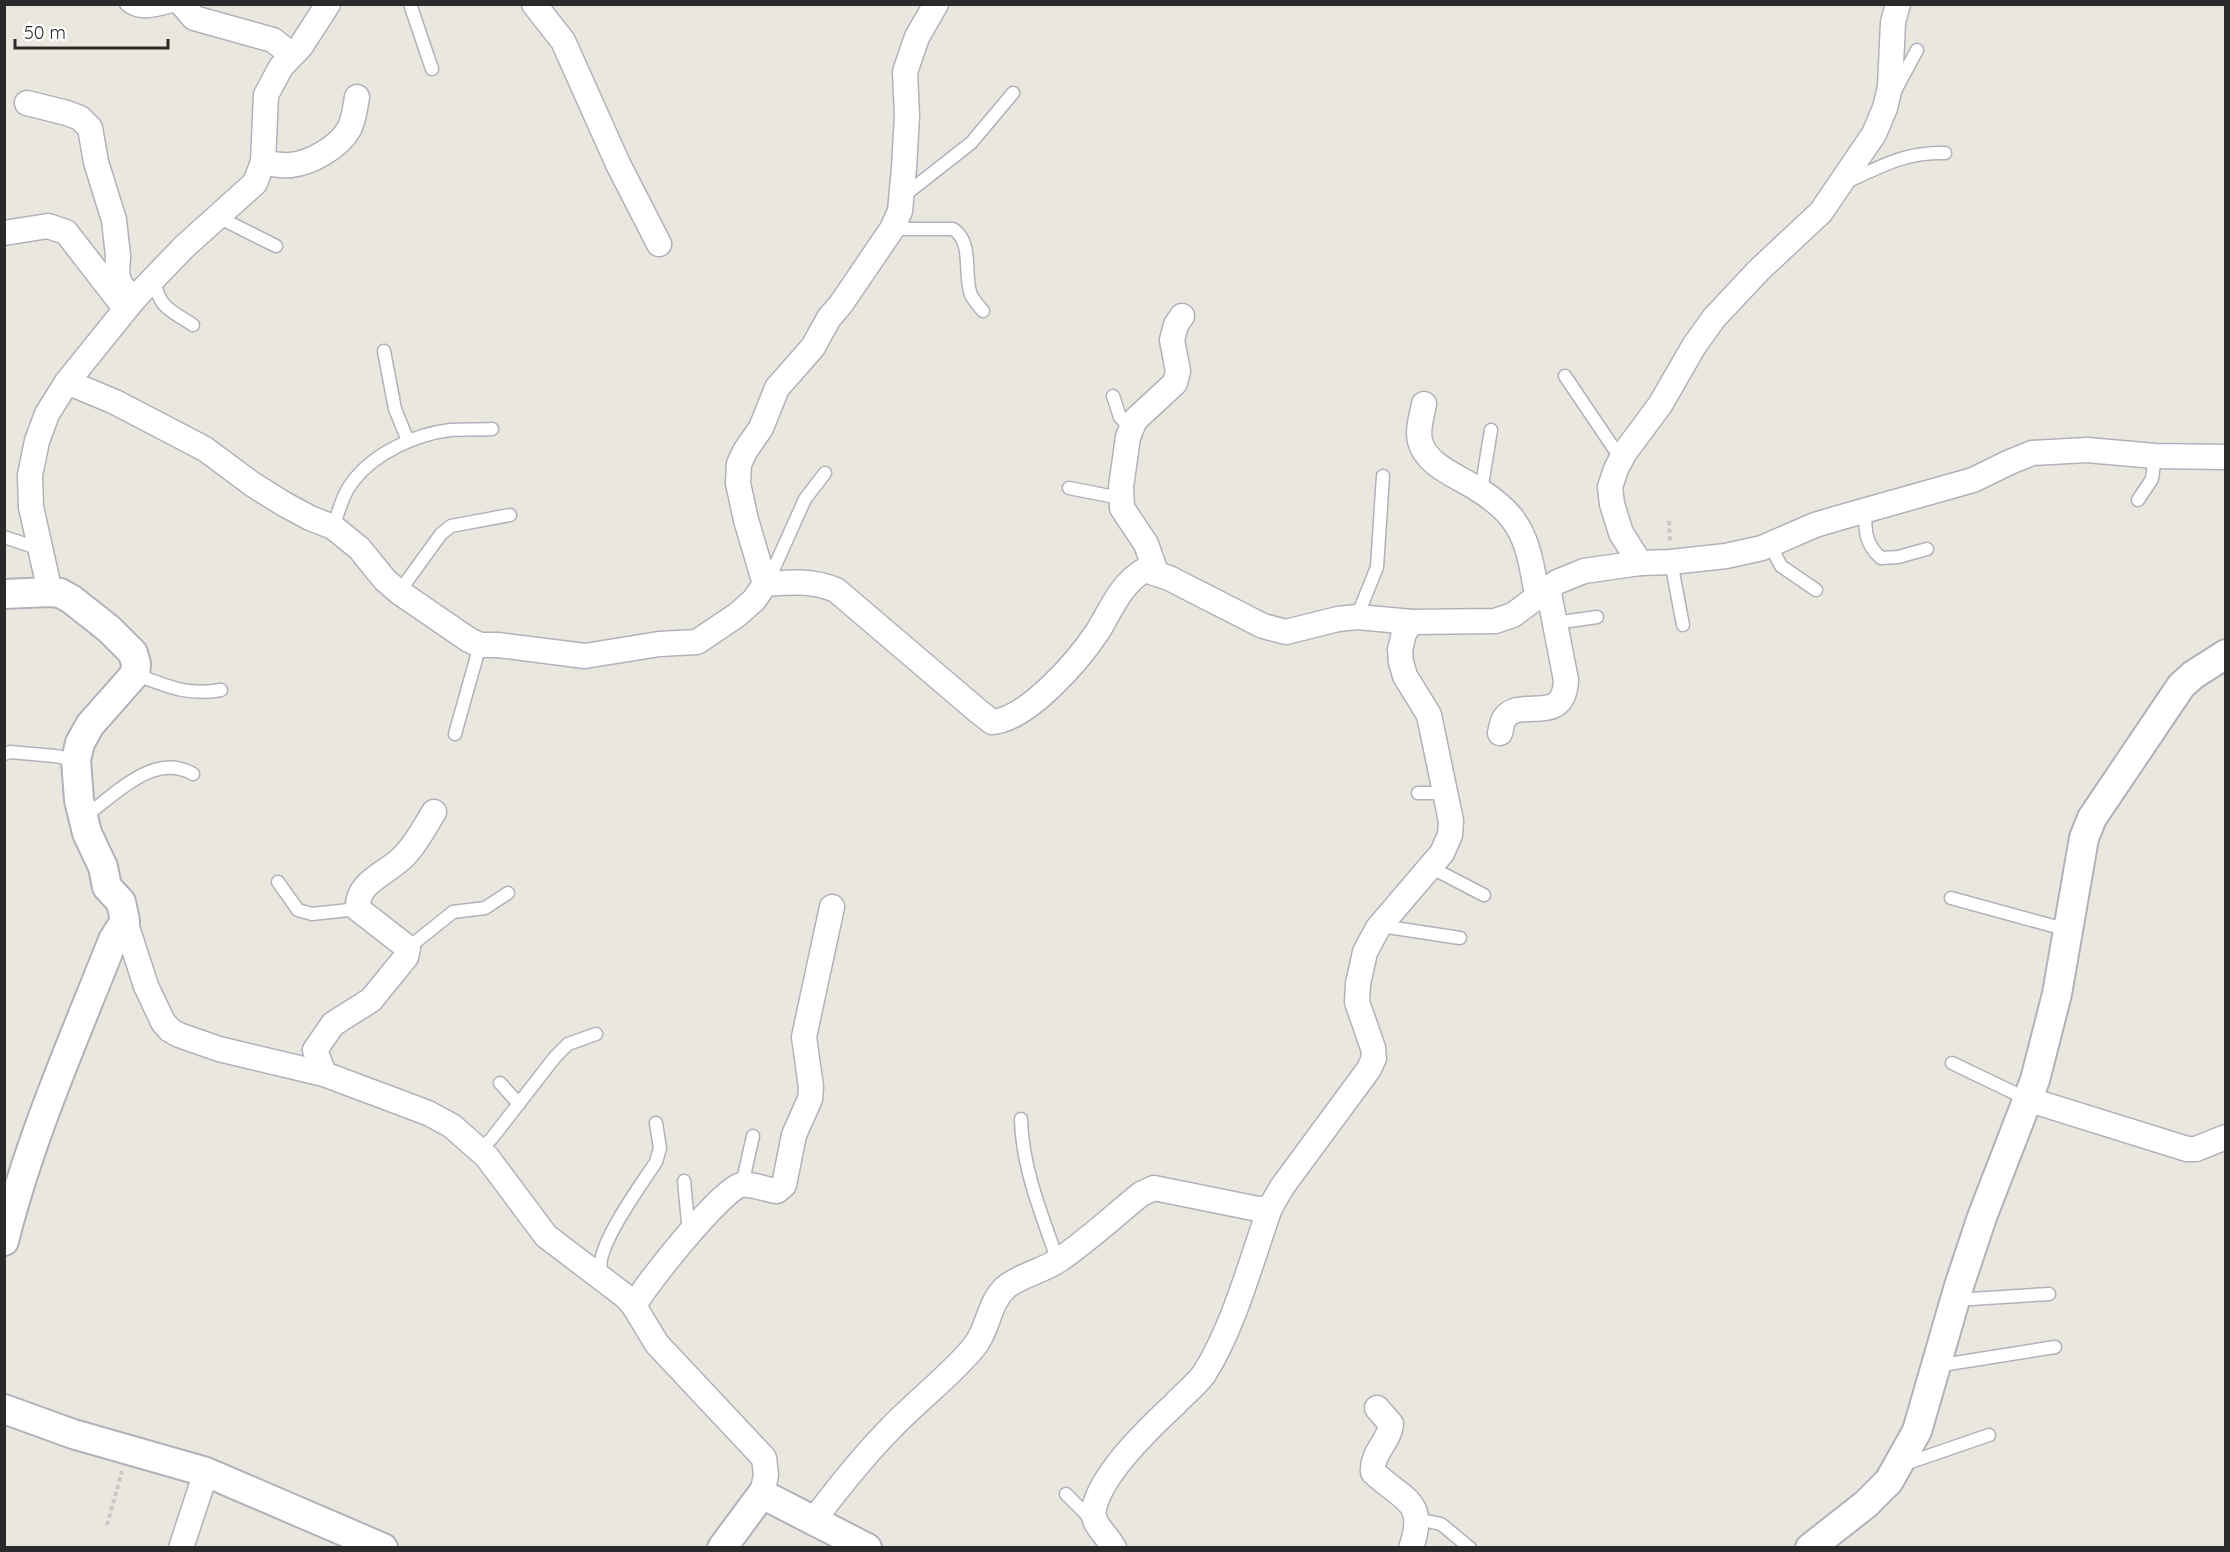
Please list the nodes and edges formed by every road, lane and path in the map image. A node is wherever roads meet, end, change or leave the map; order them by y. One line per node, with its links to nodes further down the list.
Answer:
1 (126, 4): 7 (lane)
2 (328, 4): 9 (street)
3 (410, 4): 10 (lane)
4 (534, 4): 22 (street)
5 (936, 4): 18 (street)
6 (1898, 4): 14 (street)
7 (189, 8): 9 (street)
8 (1917, 50): 14 (lane)
9 (292, 55): 16 (street)
10 (432, 69)
11 (1013, 93): 18 (lane)
12 (357, 97): 16 (street)
13 (27, 103): 25 (street)
14 (1885, 108): 17 (street)
15 (1945, 153): 17 (lane)
16 (263, 162): 19 (street)
17 (1841, 185): 40 (street)
18 (901, 197): 20 (street)
19 (218, 217): 23 (lane); 24 (street)
20 (892, 229): 26 (lane); 57 (street)
21 (4, 233): 25 (street)
22 (659, 244)
23 (276, 246)
24 (154, 280): 25 (street); 28 (lane)
25 (130, 304): 31 (street)
26 (983, 310)
27 (1182, 316): 35 (street)
28 (193, 325)
29 (384, 351): 37 (lane)
30 (1565, 376): 40 (lane)
31 (67, 382): 49 (street); 52 (street)
32 (1113, 396): 35 (lane)
33 (1424, 404): 44 (street)
34 (492, 429): 37 (lane)
35 (1131, 429): 45 (street)
36 (1491, 430): 44 (lane)
37 (408, 441): 49 (lane)
38 (2155, 456): 39 (street); 46 (lane); 47 (street)
39 (2226, 457)
40 (1621, 459): 55 (street)
41 (825, 473): 57 (lane)
42 (1383, 476): 63 (lane)
43 (1069, 488): 45 (lane)
44 (1481, 491): 61 (street)
45 (1120, 498): 56 (street)
46 (2138, 500)
47 (1865, 510): 51 (street); 53 (lane)
48 (510, 515): 60 (lane)
49 (333, 527): 60 (street)
50 (4, 537): 52 (lane)
51 (1770, 545): 54 (street); 58 (lane)
52 (40, 549): 59 (street)
53 (1928, 549)
54 (1671, 562): 55 (street); 67 (lane)
55 (1640, 563): 61 (street)
56 (1156, 572): 57 (street); 63 (street)
57 (765, 584): 68 (street)
58 (1816, 590)
59 (50, 592): 62 (street); 70 (street)
60 (399, 592): 68 (street)
61 (1543, 592): 65 (street); 66 (street)
62 (4, 594)
63 (1357, 617): 65 (street)
64 (1597, 617): 66 (lane)
65 (1412, 622): 78 (street)
66 (1555, 623): 72 (street)
67 (1683, 625)
68 (480, 645): 73 (lane)
69 (2226, 654): 90 (street)
70 (135, 674): 71 (lane); 75 (street)
71 (221, 690)
72 (1500, 733)
73 (455, 734)
74 (4, 754): 75 (lane)
75 (76, 760): 80 (street)
76 (193, 774): 80 (lane)
77 (1418, 793): 78 (lane)
78 (1446, 793): 81 (street)
79 (434, 812): 87 (street)
80 (83, 818): 88 (street)
81 (1430, 867): 84 (lane); 89 (street)
82 (278, 882): 87 (lane)
83 (508, 894): 92 (lane)
84 (1484, 895)
85 (1951, 898): 90 (lane)
86 (832, 907): 105 (street)
87 (358, 909): 92 (street)
88 (125, 921): 95 (street); 108 (street)
89 (1381, 926): 91 (lane); 106 (street)
90 (2068, 930): 97 (street)
91 (1460, 938)
92 (408, 948): 95 (street)
93 (596, 1034): 98 (lane)
94 (1952, 1064): 97 (lane)
95 (324, 1074): 103 (street)
96 (500, 1083): 98 (lane)
97 (2027, 1099): 102 (street); 112 (street)
98 (519, 1104): 103 (lane)
99 (1021, 1119): 109 (lane)
100 (656, 1123): 110 (lane)
101 (753, 1136): 105 (lane)
102 (2226, 1137)
103 (486, 1155): 110 (street)
104 (684, 1181): 107 (lane)
105 (742, 1185): 107 (street)
106 (1270, 1208): 109 (street); 126 (street)
107 (689, 1235): 113 (street)
108 (4, 1241)
109 (1058, 1261): 125 (street)
110 (613, 1285): 113 (street)
111 (2049, 1294): 112 (lane)
112 (1955, 1300): 115 (street)
113 (634, 1306): 122 (street)
114 (2055, 1347): 115 (lane)
115 (1935, 1366): 120 (street)
116 (1377, 1408): 124 (street)
117 (4, 1409): 119 (street)
118 (1989, 1435): 120 (lane)
119 (128, 1450): 121 (street); 127 (path)
120 (1897, 1467): 135 (street)
121 (206, 1472): 129 (street); 130 (street)
122 (762, 1494): 125 (street); 131 (street)
123 (1065, 1494): 126 (lane)
124 (1417, 1519): 133 (street); 134 (lane)
125 (813, 1521): 132 (street)
126 (1096, 1524): 128 (street)
127 (106, 1525)
128 (1115, 1547)
129 (181, 1548)
130 (383, 1548)
131 (722, 1548)
132 (867, 1548)
133 (1411, 1548)
134 (1470, 1548)
135 (1810, 1548)

